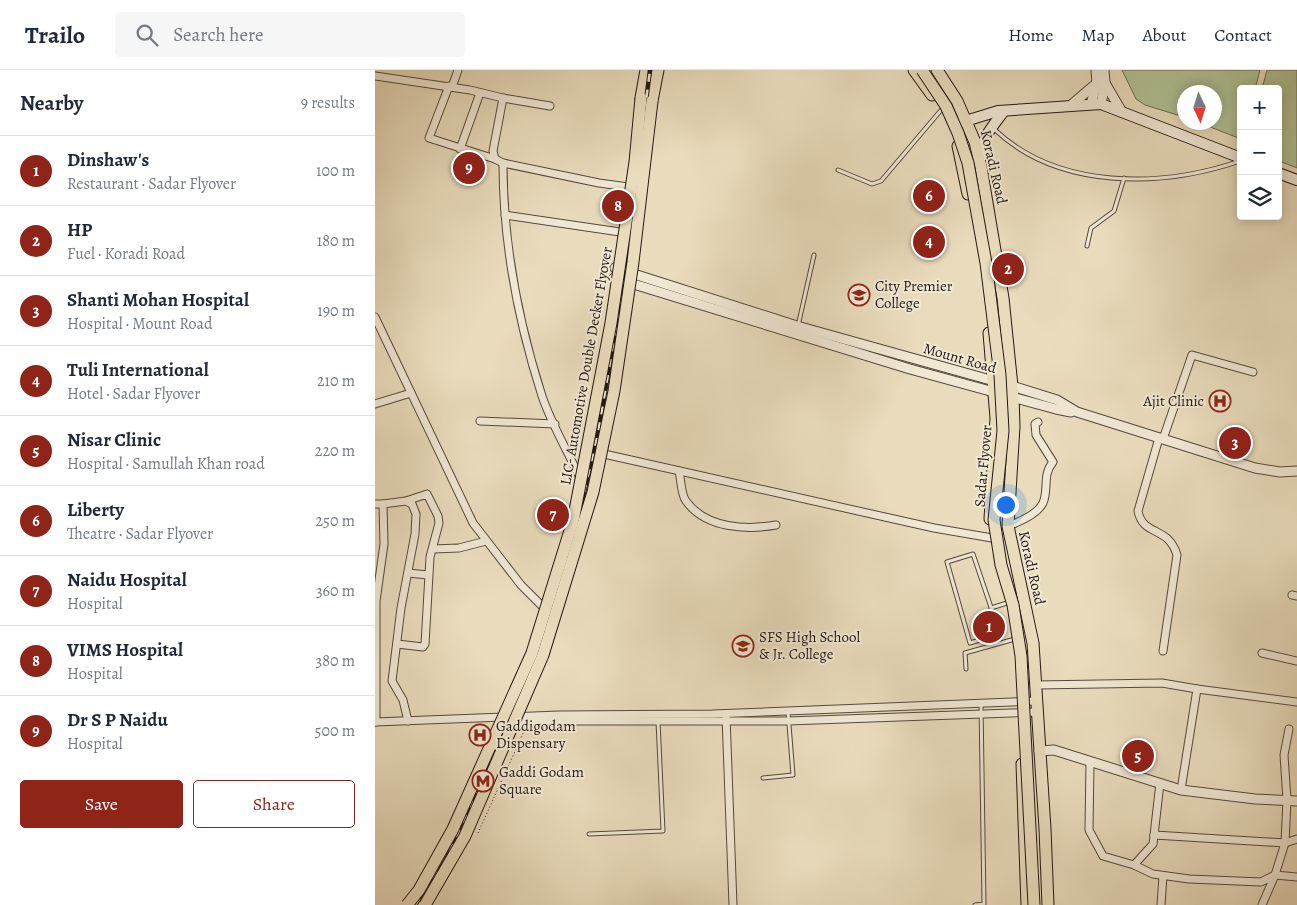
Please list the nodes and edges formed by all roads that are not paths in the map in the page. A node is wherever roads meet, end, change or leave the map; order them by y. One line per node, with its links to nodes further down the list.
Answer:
1 (458, 70): 12 (street)
2 (646, 70): 15 (main road)
3 (658, 70): 15 (main road)
4 (914, 70): 19 (main road)
5 (922, 70): 113 (main road, Sadar Flyover, bridge)
6 (929, 70): 114 (main road, Sadar Flyover)
7 (937, 70): 22 (main road, Koradi Road)
8 (1096, 70): 11 (street)
9 (1104, 70): 11 (street)
10 (375, 76): 12 (street)
11 (1101, 83): 16 (street); 18 (street); 21 (street)
12 (451, 87): 13 (street); 25 (street)
13 (481, 93): 14 (street); 25 (street)
14 (503, 98): 17 (street); 27 (street)
15 (647, 100): 35 (main road); 41 (main road); 108 (main road, LIC- Automotive Double Decker Flyover, bridge); 109 (main road, LIC- Automotive Double Decker Flyover, bridge)
16 (1096, 104): 18 (main road); 21 (main road)
17 (550, 106)
18 (1070, 106): 20 (main road)
19 (942, 109): 23 (main road); 31 (lane)
20 (1004, 110): 22 (main road); 24 (main road)
21 (1122, 112): 26 (main road)
22 (966, 120): 23 (main road); 30 (main road, Koradi Road)
23 (951, 126): 45 (main road)
24 (992, 127): 30 (main road); 33 (lane)
25 (460, 149): 27 (street)
26 (1237, 158)
27 (495, 159): 29 (street)
28 (1237, 161): 33 (lane)
29 (503, 163): 35 (street); 36 (street)
30 (981, 166): 46 (main road, Koradi Road)
31 (838, 170)
32 (1282, 174): 34 (main road)
33 (1124, 178): 38 (lane)
34 (1297, 180)
35 (628, 187): 37 (main road)
36 (505, 215): 37 (street); 51 (street)
37 (620, 232): 40 (main road)
38 (1087, 246)
39 (815, 255): 43 (lane)
40 (615, 273): 41 (street); 56 (main road)
41 (633, 279): 43 (street, Mount Road); 45 (street); 53 (main road)
42 (375, 317): 47 (street)
43 (797, 326): 45 (street, Mount Road)
44 (1253, 372): 52 (street)
45 (995, 387): 46 (street, Mount Road); 62 (main road)
46 (1013, 391): 52 (street, Mount Road); 61 (main road, Koradi Road)
47 (411, 393): 48 (street); 63 (street)
48 (375, 404)
49 (480, 421): 51 (street)
50 (1038, 422): 61 (street)
51 (555, 424): 56 (street)
52 (1161, 439): 55 (street, Mount Road); 73 (street)
53 (603, 454): 54 (street); 70 (main road)
54 (679, 471): 60 (street); 62 (street)
55 (1297, 471)
56 (579, 476): 68 (main road)
57 (407, 502): 59 (street); 64 (street); 65 (street)
58 (375, 504): 59 (street)
59 (383, 504): 91 (street)
60 (776, 525)
61 (1007, 526): 77 (main road, Koradi Road)
62 (991, 538): 67 (main road)
63 (486, 541): 64 (street); 68 (street)
64 (433, 549): 66 (street)
65 (407, 573): 66 (street); 72 (street)
66 (428, 575): 72 (street)
67 (1007, 603): 69 (lane); 71 (main road)
68 (543, 608): 70 (street); 86 (main road)
69 (991, 608): 69 (lane)
70 (558, 618): 87 (main road)
71 (1015, 639): 76 (lane); 82 (main road)
72 (397, 644): 89 (street)
73 (1163, 651)
74 (1263, 653): 75 (street)
75 (1297, 661)
76 (966, 669)
77 (1035, 685): 78 (street); 81 (main road, Koradi Road)
78 (1197, 689): 79 (street); 97 (street)
79 (1297, 702)
80 (981, 704): 82 (street); 83 (street); 84 (lane)
81 (1036, 706): 82 (street); 82 (street); 93 (main road, Koradi Road)
82 (1019, 707): 84 (street); 112 (main road)
83 (788, 711): 85 (street); 90 (lane)
84 (981, 715): 90 (street); 111 (lane)
85 (726, 717): 87 (street); 88 (street); 90 (street); 110 (street)
86 (496, 718): 87 (street); 89 (street); 107 (main road)
87 (519, 718): 88 (street); 109 (main road)
88 (658, 720): 99 (lane)
89 (408, 721): 91 (street)
90 (789, 721): 95 (lane)
91 (376, 722)
92 (1289, 729): 98 (street)
93 (1039, 751): 94 (street); 115 (main road, Koradi Road)
94 (1090, 762): 96 (street); 103 (street)
95 (763, 778)
96 (1160, 783): 97 (street); 100 (street)
97 (1181, 790): 98 (street)
98 (1292, 801): 102 (street)
99 (589, 834)
100 (1154, 835): 102 (street); 103 (street)
101 (1297, 839): 102 (street)
102 (1285, 843): 104 (street)
103 (1134, 865): 105 (street)
104 (1275, 874): 105 (street); 106 (street); 117 (street)
105 (1163, 876): 116 (street)
106 (1297, 877)
107 (402, 905)
108 (407, 905)
109 (427, 905)
110 (733, 905)
111 (975, 905)
112 (1027, 905)
113 (1034, 905)
114 (1039, 905)
115 (1048, 905)
116 (1161, 905)
117 (1262, 905)

